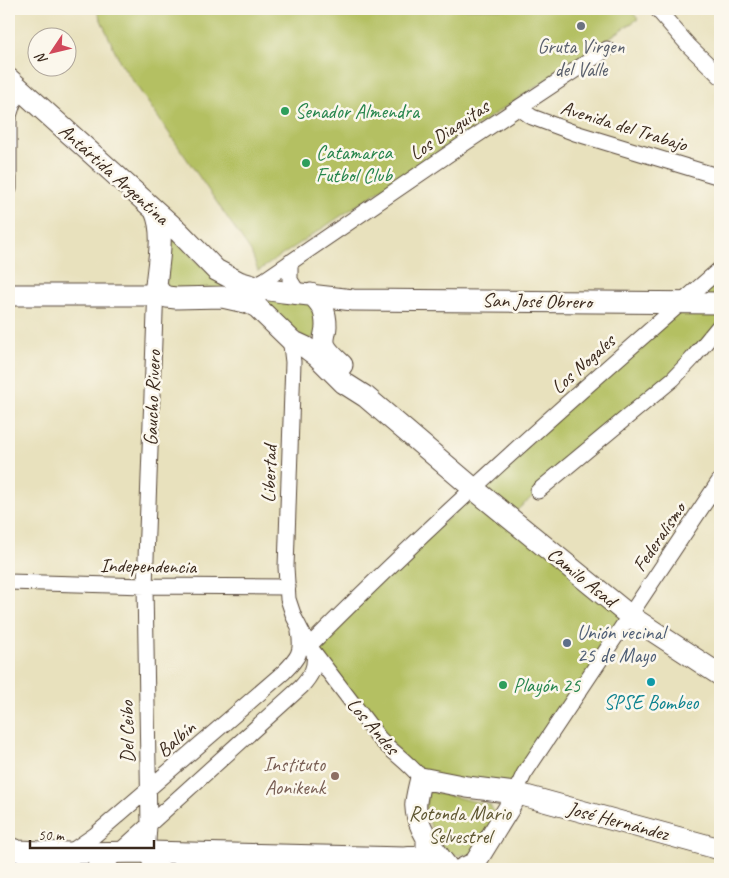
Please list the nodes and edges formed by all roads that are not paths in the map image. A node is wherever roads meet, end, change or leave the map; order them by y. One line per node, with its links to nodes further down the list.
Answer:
1 (657, 9): 3 (street)
2 (607, 49): 5 (street, Los Diaguitas)
3 (720, 76)
4 (13, 84): 7 (street); 8 (street, Antártida Argentina)
5 (519, 108): 6 (street, Avenida del Trabajo); 10 (street, Los Diaguitas)
6 (720, 177)
7 (9, 189)
8 (155, 211): 9 (street, Gaucho Rivero)
9 (169, 235): 11 (street, Antártida Argentina); 13 (street, Gaucho Rivero)
10 (290, 262): 14 (street, Los Diaguitas); 15 (street)
11 (216, 270): 14 (street, San José Obrero)
12 (720, 270): 18 (street, Los Nogales)
13 (156, 286): 16 (street); 22 (street); 28 (street, Gaucho Rivero)
14 (252, 286): 15 (street, San José Obrero)
15 (305, 294): 17 (street, San José Obrero); 21 (street)
16 (9, 295)
17 (353, 300): 18 (street, San José Obrero); 21 (street, San José Obrero)
18 (681, 303): 19 (street, San José Obrero); 25 (street, Los Nogales)
19 (720, 303)
20 (720, 325): 26 (street)
21 (324, 329): 22 (street); 23 (street)
22 (299, 355): 23 (street); 29 (street, Libertad)
23 (366, 397): 25 (street)
24 (720, 483): 30 (street, Federalismo)
25 (474, 489): 30 (street, Camilo Asad); 32 (street)
26 (538, 491)
27 (9, 582): 28 (street, Independencia)
28 (145, 586): 29 (street, Independencia); 38 (street, Del Ceibo)
29 (288, 587): 31 (street, Los Andes)
30 (630, 616): 34 (street, Camilo Asad); 39 (street, Federalismo)
31 (297, 623): 32 (street, Los Andes); 33 (street)
32 (316, 657): 33 (street); 35 (street, Los Andes); 36 (street)
33 (284, 672): 38 (street, Balbín)
34 (720, 675)
35 (338, 683): 36 (street); 37 (street, Los Andes)
36 (301, 687): 40 (street)
37 (421, 778): 39 (street); 41 (street)
38 (148, 789): 40 (street, Del Ceibo); 46 (street, Balbín)
39 (515, 792): 43 (street, José Hernández); 49 (street)
40 (150, 825): 44 (street); 45 (street, Del Ceibo)
41 (426, 838): 48 (street); 52 (street)
42 (9, 848): 46 (street)
43 (720, 849)
44 (119, 852): 45 (street); 46 (street); 50 (street)
45 (149, 852): 47 (street); 51 (street)
46 (69, 853)
47 (205, 862): 48 (street)
48 (341, 863)
49 (470, 867)
50 (93, 869)
51 (163, 869)
52 (449, 869)

